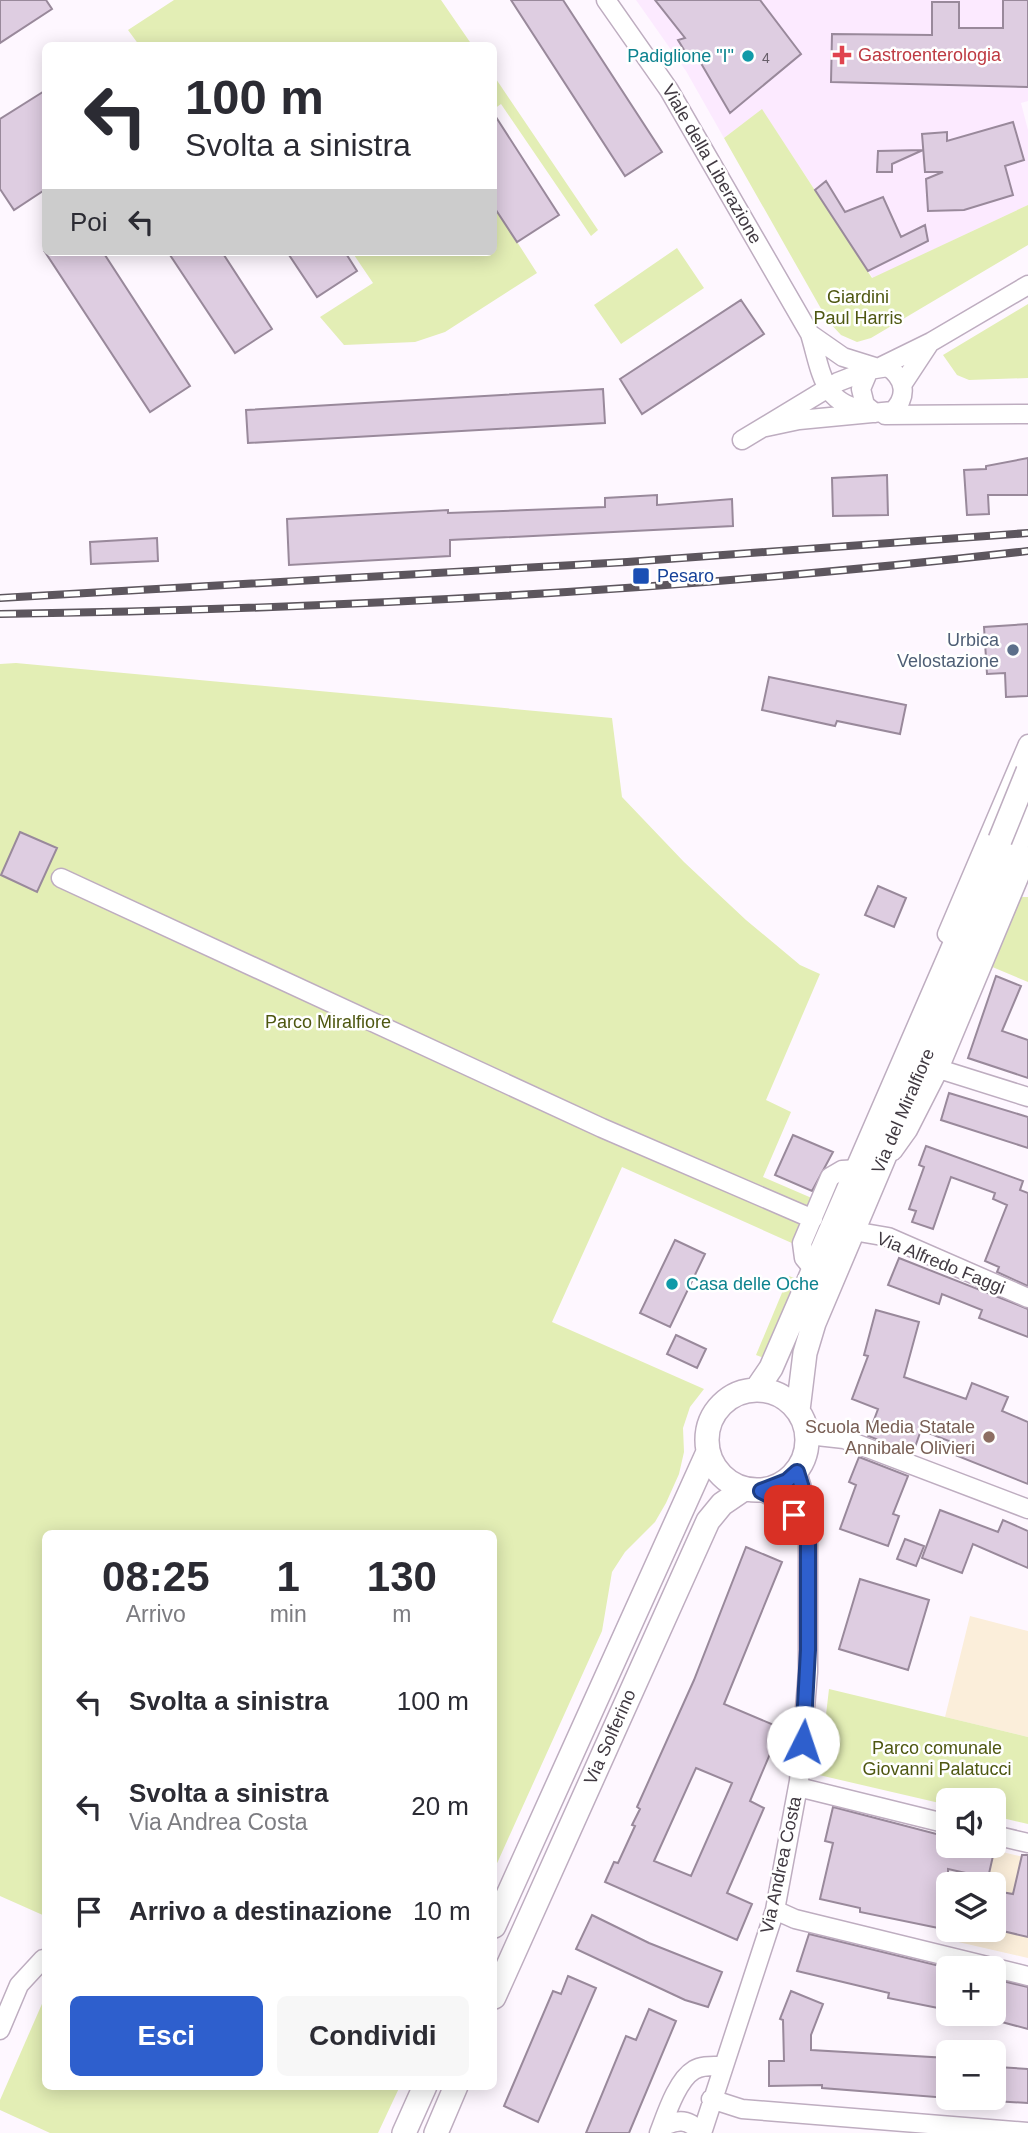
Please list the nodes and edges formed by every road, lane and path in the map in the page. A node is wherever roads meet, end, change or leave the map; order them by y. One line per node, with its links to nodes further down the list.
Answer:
1 (606, 0): 3 (street, Viale della Liberazione)
2 (1028, 285): 4 (street)
3 (810, 334): 5 (street, Viale della Liberazione); 6 (street, Viale della Liberazione)
4 (931, 342): 5 (street); 7 (street)
5 (876, 368): 6 (street); 7 (street); 8 (street)
6 (828, 388): 8 (street); 11 (street)
7 (903, 388): 8 (street); 9 (street)
8 (877, 413): 9 (street); 11 (street)
9 (936, 413): 10 (street)
10 (1028, 414)
11 (765, 427): 12 (street)
12 (741, 440)
13 (1028, 744): 14 (street)
14 (1025, 767): 15 (street, Via del Miralfiore); 18 (main road, Via del Miralfiore, bridge)
15 (1004, 800): 16 (street); 22 (street, Via del Miralfiore)
16 (1028, 804)
17 (1028, 817): 18 (main road, Via del Miralfiore)
18 (1014, 847): 20 (street); 22 (main road, Via del Miralfiore)
19 (61, 878): 23 (street)
20 (939, 1069): 21 (street); 22 (street)
21 (1028, 1097)
22 (867, 1173): 23 (street, Via del Miralfiore); 24 (main road, Via del Miralfiore); 25 (main road, Via del Miralfiore)
23 (813, 1219): 25 (street, Via del Miralfiore)
24 (853, 1230): 26 (street, Via Alfredo Faggi); 28 (main road, Via del Miralfiore)
25 (814, 1270): 27 (main road, Via del Miralfiore)
26 (1028, 1298)
27 (755, 1390): 28 (main road); 30 (main road)
28 (798, 1410): 29 (main road)
29 (808, 1435): 31 (main road); 33 (street)
30 (708, 1452): 32 (main road); 40 (main road, Via Solferino)
31 (797, 1472): 32 (main road); 34 (street, Via Andrea Costa)
32 (752, 1490): 34 (street, Via Andrea Costa); 43 (main road, Via Solferino)
33 (1028, 1509)
34 (808, 1546): 35 (street, Via Andrea Costa)
35 (798, 1787): 36 (street); 39 (street, Via Andrea Costa)
36 (936, 1821)
37 (1006, 1838): 38 (street)
38 (1028, 1843)
39 (775, 1910): 42 (street); 45 (street, Via Andrea Costa)
40 (497, 1919)
41 (42, 1960): 44 (street)
42 (1028, 1976)
43 (497, 1990)
44 (0, 2030)
45 (721, 2066): 48 (street, Via Andrea Costa); 50 (street)
46 (423, 2090): 51 (main road)
47 (454, 2090): 52 (main road)
48 (711, 2099): 49 (street); 53 (street, Via Andrea Costa)
49 (875, 2127): 54 (street)
50 (660, 2131): 53 (street)
51 (404, 2133)
52 (436, 2133)
53 (701, 2133)
54 (1028, 2133)

